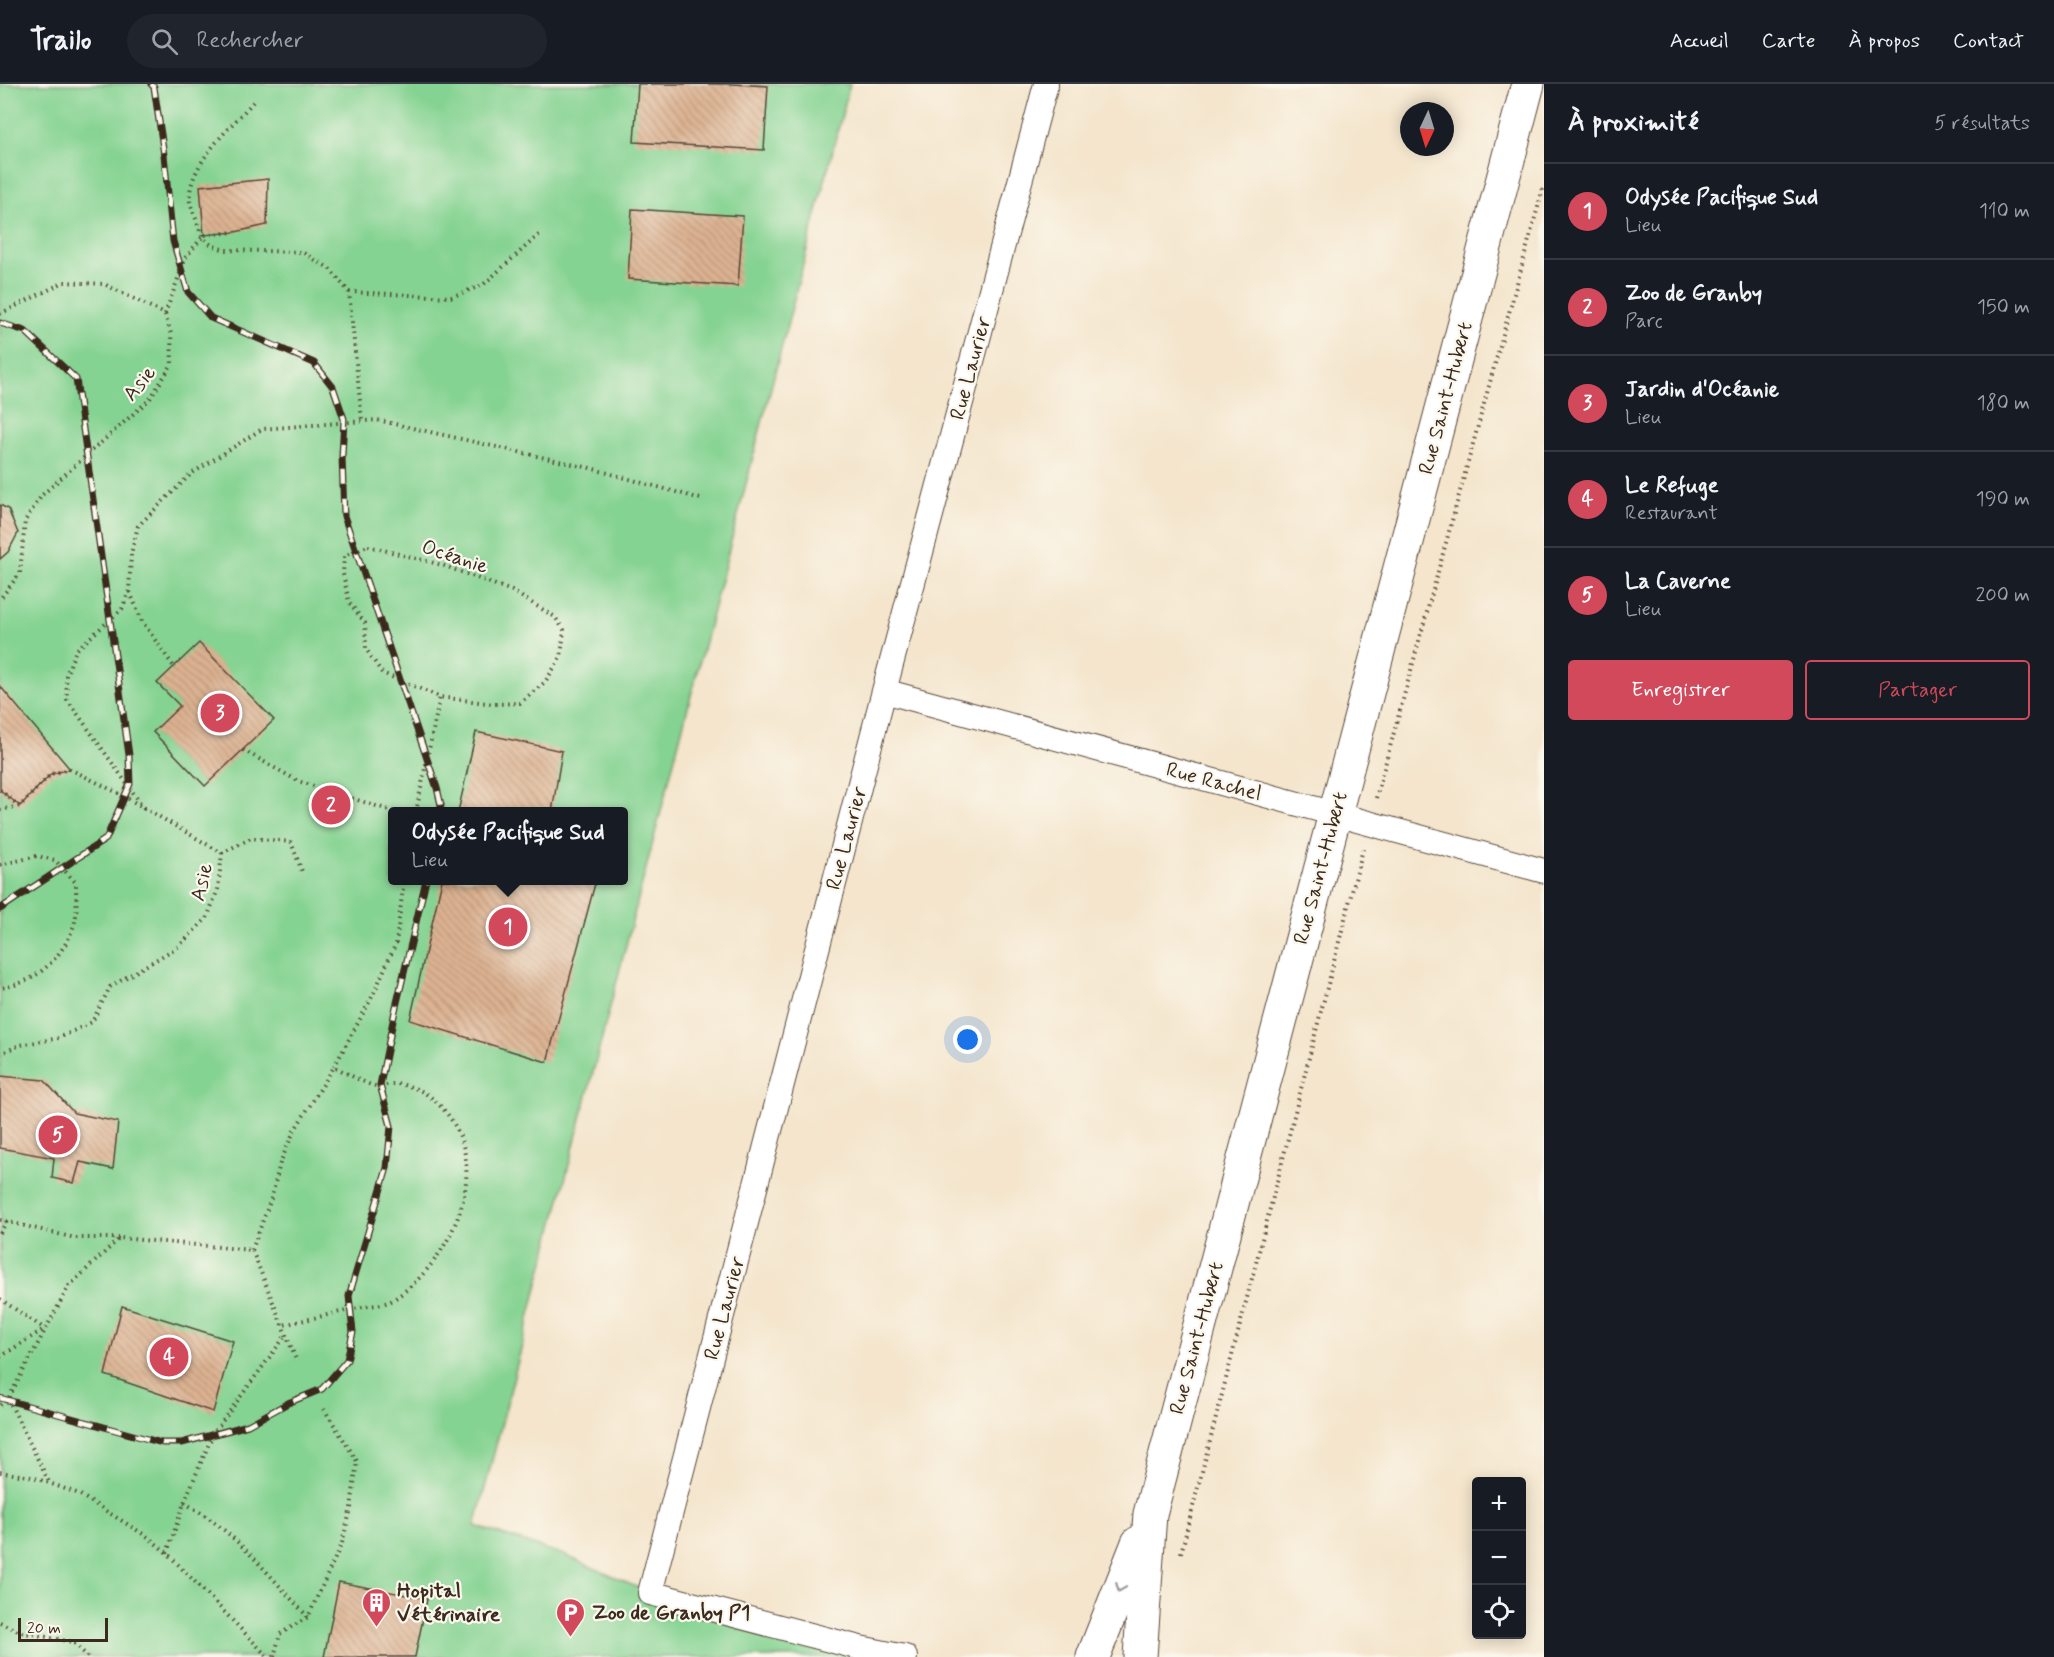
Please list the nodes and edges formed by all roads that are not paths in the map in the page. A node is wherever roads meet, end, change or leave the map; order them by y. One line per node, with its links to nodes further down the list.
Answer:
1 (1046, 84): 3 (street, Rue Laurier)
2 (1528, 84): 4 (street, Rue Saint-Hubert)
3 (884, 691): 4 (street, Rue Rachel); 7 (street, Rue Laurier)
4 (1334, 814): 5 (street, Rue Rachel); 6 (street, Rue Saint-Hubert)
5 (1544, 871)
6 (1150, 1514): 8 (street, one-way to 8); 9 (street, Rue Saint-Hubert)
7 (905, 1657)
8 (1093, 1657)
9 (1140, 1657)

